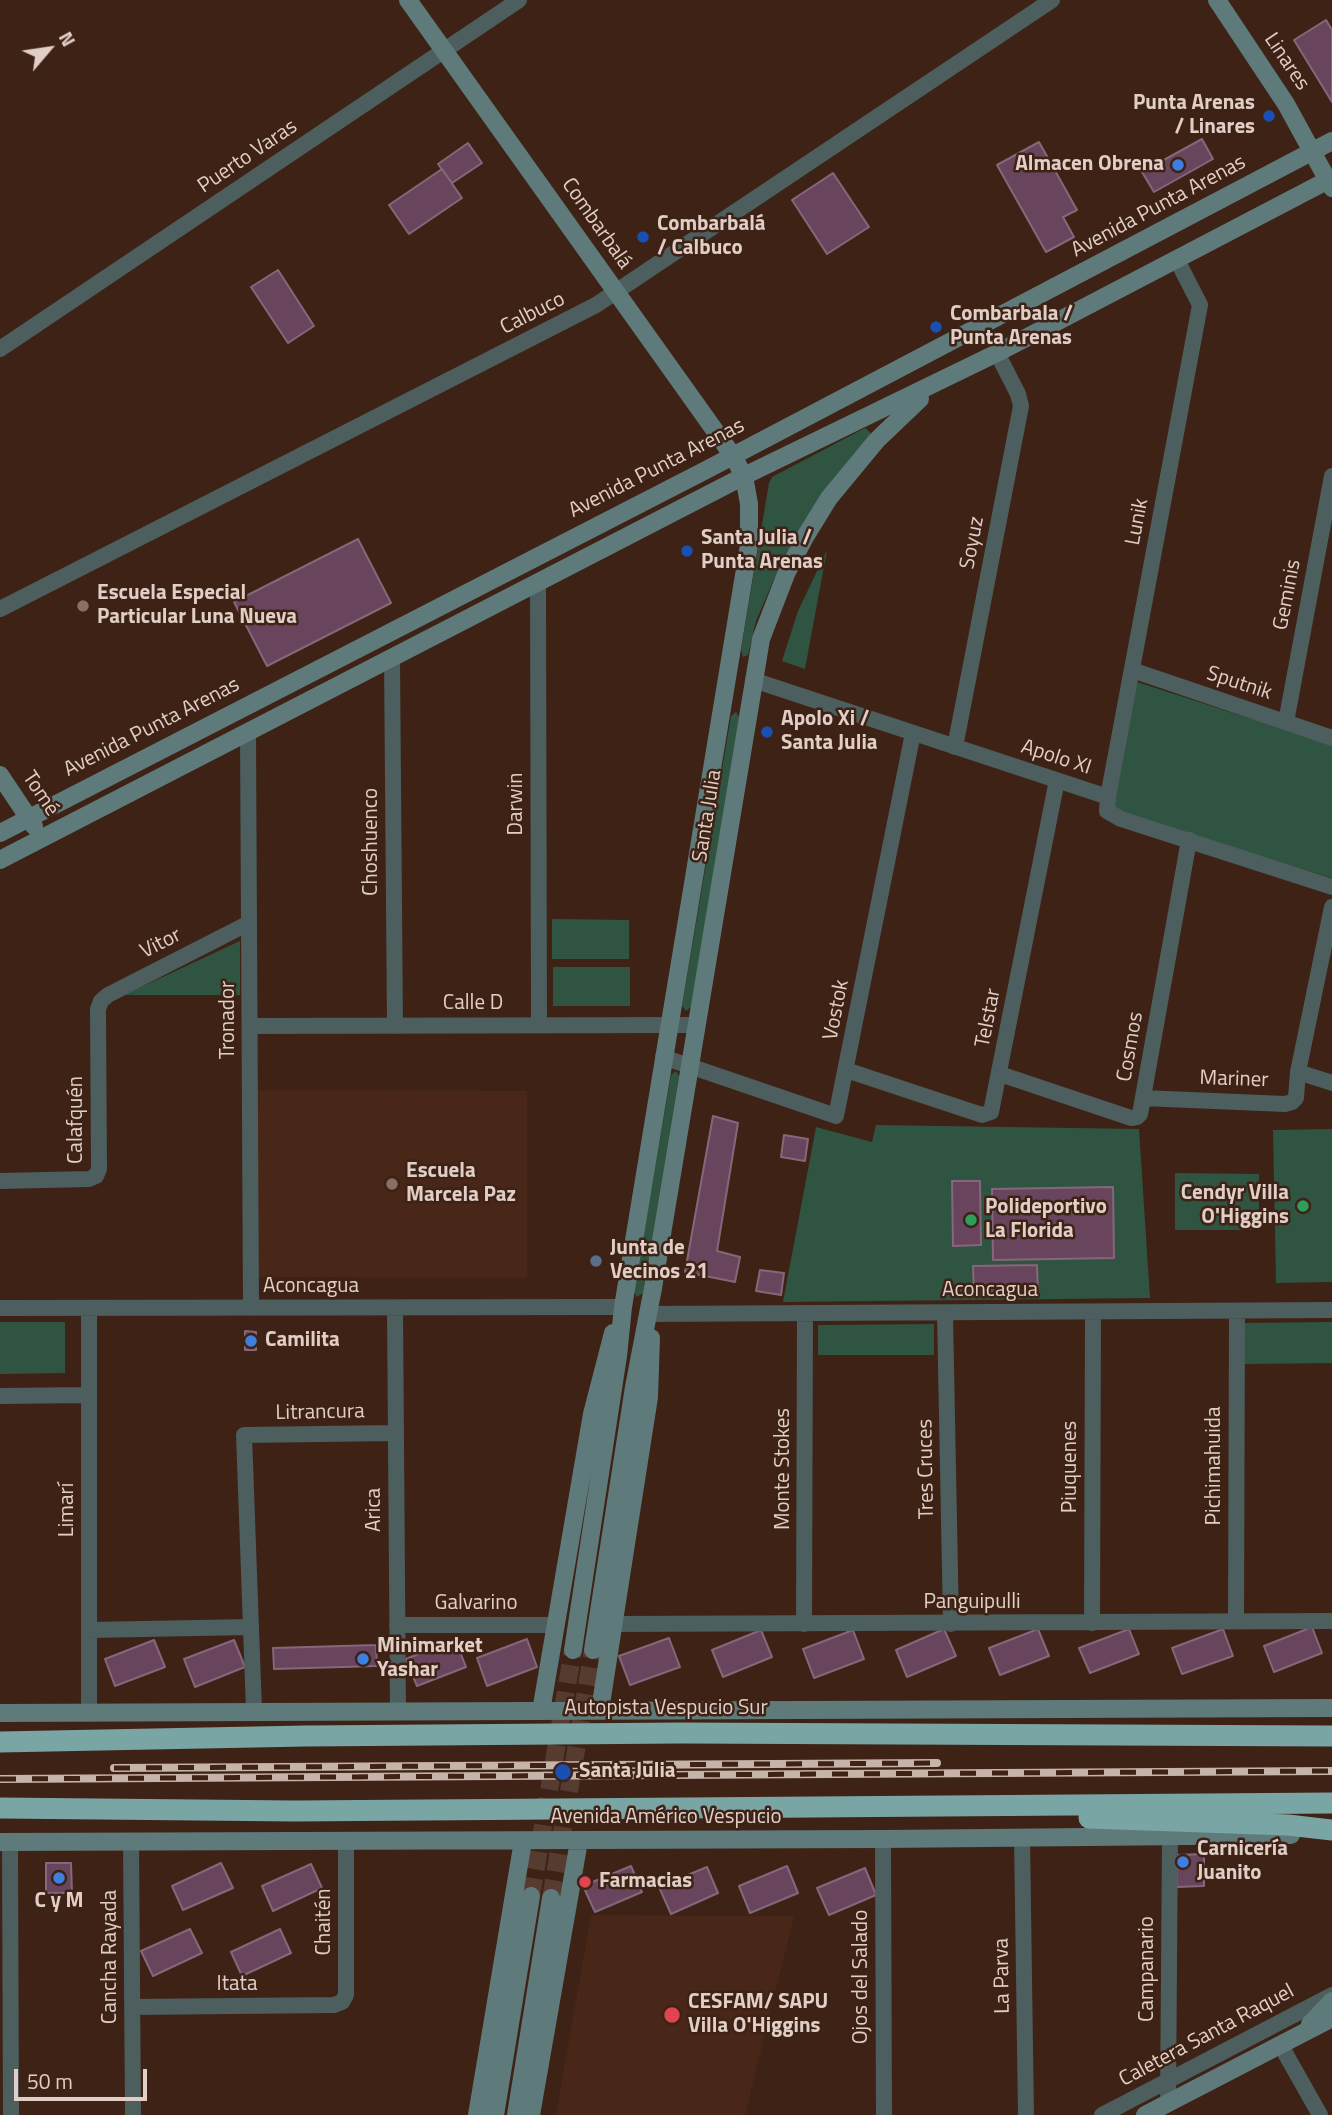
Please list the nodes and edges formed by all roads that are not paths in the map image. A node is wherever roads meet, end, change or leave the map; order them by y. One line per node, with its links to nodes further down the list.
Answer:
1 (408, 0): 5 (main road, Combarbalá)
2 (519, 0): 5 (street, Puerto Varas)
3 (1052, 0): 10 (street, Calbuco)
4 (1217, 0): 7 (main road, Linares)
5 (444, 50): 10 (main road, Combarbalá); 11 (street, Puerto Varas)
6 (1332, 141): 7 (main road, Avenida Punta Arenas)
7 (1313, 152): 8 (main road, Linares); 14 (main road, Avenida Punta Arenas)
8 (1331, 182): 9 (main road)
9 (1177, 260): 12 (main road); 20 (street, Lunik)
10 (617, 293): 14 (main road, Combarbalá); 18 (street, Calbuco)
11 (0, 349)
12 (997, 353): 13 (main road); 26 (street, Soyuz)
13 (938, 383): 15 (main road); 21 (main road, Santa Julia)
14 (733, 456): 15 (main road, Combarbalá); 30 (main road, Avenida Punta Arenas)
15 (744, 476): 17 (main road); 40 (main road, Santa Julia)
16 (1332, 476): 22 (street, Geminis)
17 (538, 582): 19 (main road); 39 (street, Darwin)
18 (0, 609)
19 (392, 657): 23 (main road); 43 (street, Choshuenco)
20 (1132, 670): 22 (street, Sputnik); 29 (street, Lunik)
21 (753, 680): 24 (street, Apolo XI); 41 (main road, Santa Julia)
22 (1286, 722): 25 (street, Sputnik)
23 (248, 732): 32 (main road); 37 (street, Tronador)
24 (914, 733): 26 (street, Apolo XI); 46 (street, Vostok)
25 (1332, 738)
26 (955, 747): 28 (street, Apolo XI)
27 (0, 775): 30 (main road, Tomé)
28 (1056, 780): 29 (street, Apolo XI); 48 (street, Telstar)
29 (1108, 797): 33 (street, Apolo XI)
30 (29, 818): 31 (main road, Avenida Punta Arenas); 32 (main road, Tomé)
31 (0, 833)
32 (42, 838): 34 (main road)
33 (1189, 840): 35 (street, Apolo XI); 50 (street, Cosmos)
34 (0, 860)
35 (1332, 887)
36 (1332, 907): 47 (street, Mariner)
37 (249, 923): 38 (street, Vitor); 42 (street, Tronador)
38 (98, 1009): 51 (street, Calafquén)
39 (539, 1025): 40 (street, Calle D); 43 (street, Calle D)
40 (669, 1025): 41 (street, Calle D); 44 (main road, Santa Julia)
41 (697, 1025): 45 (main road, Santa Julia)
42 (250, 1026): 43 (street, Calle D); 55 (street, Tronador)
43 (395, 1026)
44 (663, 1057): 45 (street, Vostok); 52 (main road, Santa Julia)
45 (690, 1067): 46 (street, Vostok); 62 (main road, Santa Julia)
46 (846, 1070): 48 (street, Telstar)
47 (1298, 1072): 49 (street, Mariner); 50 (street, Mariner)
48 (1000, 1074): 50 (street, Cosmos)
49 (1332, 1083)
50 (1143, 1098)
51 (0, 1181)
52 (623, 1307): 56 (street, Aconcagua); 73 (main road, Santa Julia); 76 (main road, Santa Julia)
53 (0, 1308): 54 (street, Aconcagua)
54 (89, 1308): 55 (street, Aconcagua); 63 (street, Limarí)
55 (251, 1308): 56 (street, Aconcagua)
56 (395, 1308): 65 (street, Arica)
57 (1332, 1310): 58 (street, Aconcagua)
58 (1237, 1311): 60 (street, Aconcagua); 66 (street, Pichimahuida)
59 (945, 1312): 60 (street, Aconcagua); 61 (street, Aconcagua); 71 (street, Tres Cruces)
60 (1093, 1312): 68 (street, Piuquenes)
61 (805, 1313): 62 (street, Aconcagua); 70 (street, Monte Stokes)
62 (648, 1314): 69 (main road, Santa Julia); 77 (main road, Santa Julia)
63 (89, 1395): 64 (street); 75 (street, Limarí)
64 (0, 1396)
65 (396, 1433): 72 (street, Arica); 74 (street, Litrancura)
66 (1236, 1621): 67 (street, Panguipulli); 68 (street, Panguipulli)
67 (1332, 1621)
68 (1092, 1623): 71 (street, Panguipulli)
69 (613, 1624): 70 (street, Panguipulli); 79 (main road, Santa Julia)
70 (804, 1624): 71 (street, Panguipulli)
71 (951, 1624)
72 (397, 1625): 73 (street, Galvarino); 81 (street, Arica)
73 (555, 1625): 82 (main road, Santa Julia)
74 (251, 1627): 75 (street); 80 (street)
75 (89, 1630): 83 (street, Limarí)
76 (573, 1650)
77 (593, 1650)
78 (1332, 1708): 79 (main road)
79 (600, 1710): 82 (main road)
80 (254, 1711): 81 (main road); 83 (main road)
81 (398, 1711): 82 (main road)
82 (541, 1711)
83 (89, 1712): 84 (main road)
84 (0, 1713)
85 (1332, 1736): 86 (highway, Autopista Vespucio Sur)
86 (0, 1742)
87 (1332, 1803): 88 (highway)
88 (1011, 1805): 89 (highway); 90 (highway)
89 (0, 1808)
90 (1332, 1832): 91 (main road, Avenida Américo Vespucio)
91 (1170, 1835): 92 (main road, Avenida Américo Vespucio); 108 (street, Campanario)
92 (1022, 1837): 93 (main road, Avenida Américo Vespucio); 117 (street, La Parva)
93 (883, 1839): 96 (main road, Avenida Américo Vespucio); 116 (street, Ojos del Salado)
94 (346, 1841): 95 (main road, Avenida Américo Vespucio); 98 (main road, Avenida Américo Vespucio); 103 (street, Chaitén)
95 (523, 1841): 96 (main road, Avenida Américo Vespucio); 112 (main road)
96 (579, 1841): 115 (main road)
97 (5, 1842): 98 (main road, Avenida Américo Vespucio); 110 (street)
98 (131, 1842): 104 (street, Cancha Rayada)
99 (531, 1896): 113 (main road)
100 (551, 1898): 114 (main road)
101 (1332, 1995): 108 (street, Caletera Santa Raquel)
102 (1332, 2001): 106 (main road)
103 (342, 2002): 104 (street, Itata)
104 (132, 2007): 111 (street, Cancha Rayada)
105 (1332, 2018): 106 (main road)
106 (1300, 2034): 107 (main road)
107 (1280, 2043): 109 (main road); 120 (street)
108 (1168, 2081): 109 (street, Campanario); 118 (street, Caletera Santa Raquel)
109 (1168, 2103): 119 (main road)
110 (11, 2115)
111 (132, 2115)
112 (477, 2115)
113 (495, 2115)
114 (516, 2115)
115 (531, 2115)
116 (884, 2115)
117 (1026, 2115)
118 (1102, 2115)
119 (1145, 2115)
120 (1320, 2115)

